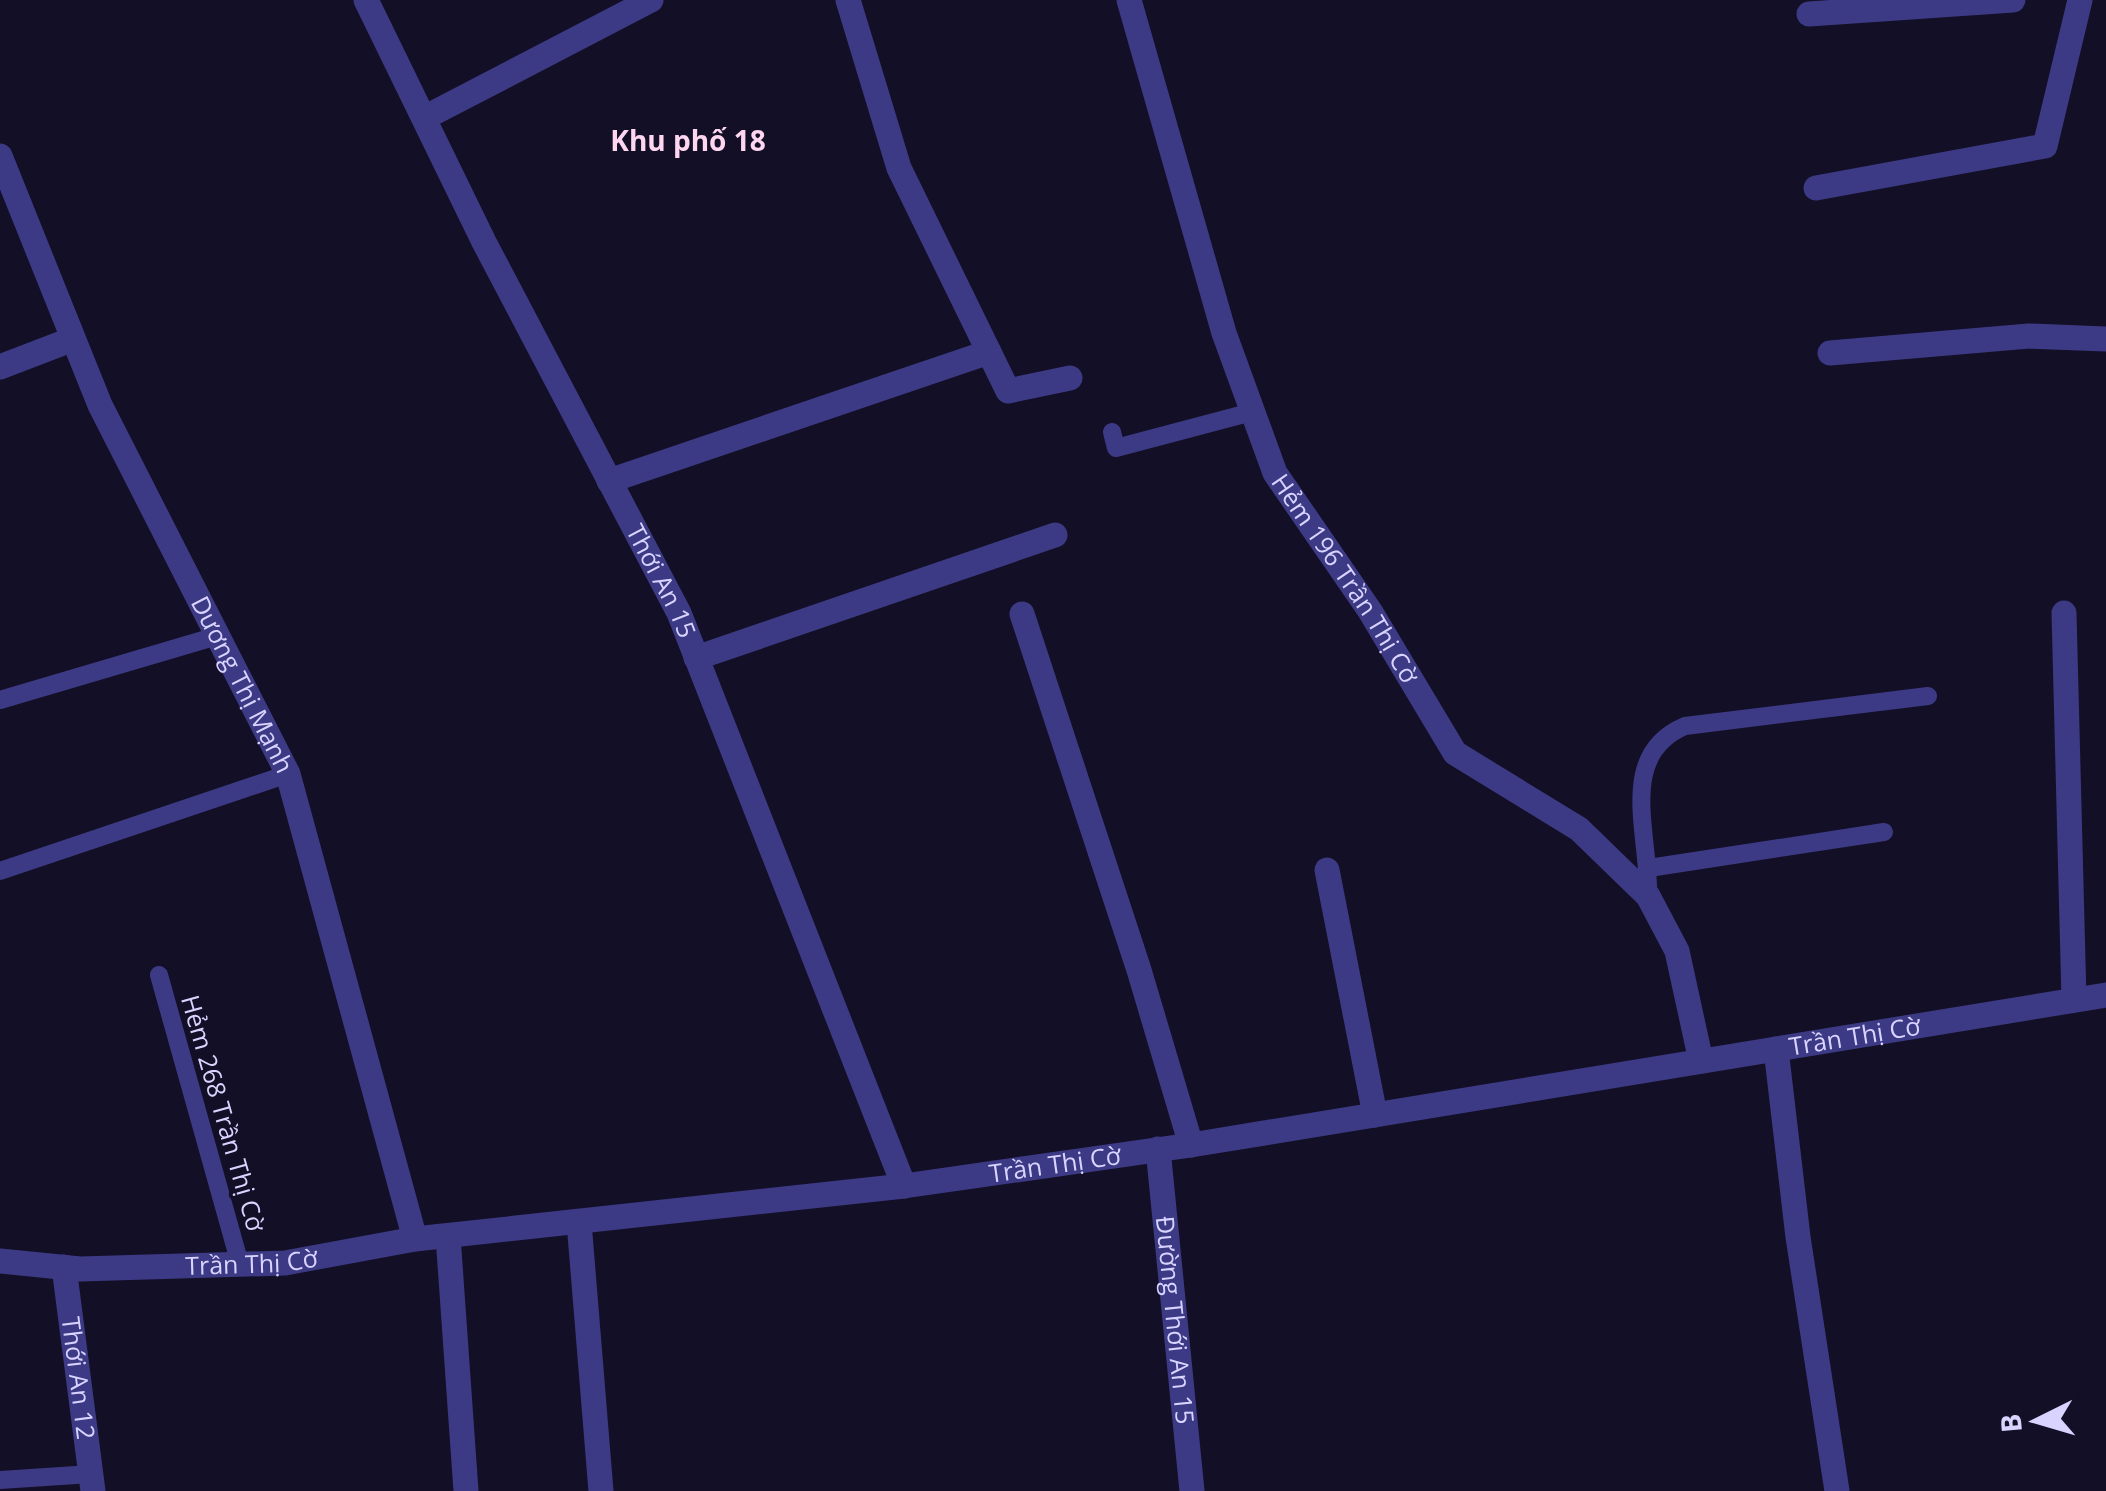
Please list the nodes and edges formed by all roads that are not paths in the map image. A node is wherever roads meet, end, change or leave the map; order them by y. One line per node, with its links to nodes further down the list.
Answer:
1 (366, 0): 8 (street, Thới An 15)
2 (651, 0): 8 (street)
3 (848, 0): 13 (street)
4 (1130, 0): 17 (street, Hẻm 196 Trần Thị Cờ)
5 (2013, 0): 7 (street)
6 (2080, 0): 10 (street)
7 (1809, 14)
8 (424, 118): 19 (street, Thới An 15)
9 (0, 156): 11 (street, Dương Thị Mạnh)
10 (1816, 188)
11 (73, 338): 15 (street); 23 (street, Dương Thị Mạnh)
12 (2106, 339): 14 (street)
13 (989, 352): 16 (street); 19 (street)
14 (1830, 354)
15 (0, 367)
16 (1070, 378)
17 (1252, 412): 18 (lane); 32 (street, Hẻm 196 Trần Thị Cờ)
18 (1112, 432)
19 (609, 480): 24 (street, Thới An 15)
20 (1055, 535): 24 (street)
21 (2064, 613): 35 (street)
22 (1022, 614): 39 (street)
23 (218, 636): 26 (lane); 27 (street, Dương Thị Mạnh)
24 (696, 658): 41 (street, Thới An 15)
25 (1928, 696): 29 (lane)
26 (0, 700)
27 (288, 774): 31 (lane); 44 (street, Dương Thị Mạnh)
28 (1884, 832): 29 (lane)
29 (1649, 868): 32 (lane)
30 (1327, 870): 38 (street)
31 (0, 871)
32 (1648, 896): 37 (street, Hẻm 196 Trần Thị Cờ)
33 (158, 974): 46 (lane, Hẻm 268 Trần Thị Cờ)
34 (2106, 995): 35 (street, Trần Thị Cờ)
35 (2074, 1000): 36 (street, Trần Thị Cờ)
36 (1776, 1049): 37 (street, Trần Thị Cờ); 53 (street)
37 (1701, 1062): 38 (street, Trần Thị Cờ)
38 (1375, 1115): 39 (street, Trần Thị Cờ)
39 (1191, 1145): 40 (street, Trần Thị Cờ)
40 (1158, 1149): 41 (street, Trần Thị Cờ); 52 (street, Đường Thới An 15)
41 (904, 1186): 42 (street, Trần Thị Cờ)
42 (579, 1222): 43 (street, Trần Thị Cờ); 51 (street)
43 (448, 1236): 44 (street, Trần Thị Cờ); 50 (street)
44 (415, 1239): 46 (street, Trần Thị Cờ)
45 (0, 1261): 47 (street, Trần Thị Cờ)
46 (240, 1264): 47 (street, Trần Thị Cờ)
47 (64, 1267): 49 (street, Thới An 12)
48 (0, 1480): 49 (lane)
49 (92, 1483)
50 (466, 1491)
51 (600, 1491)
52 (1192, 1491)
53 (1837, 1491)

